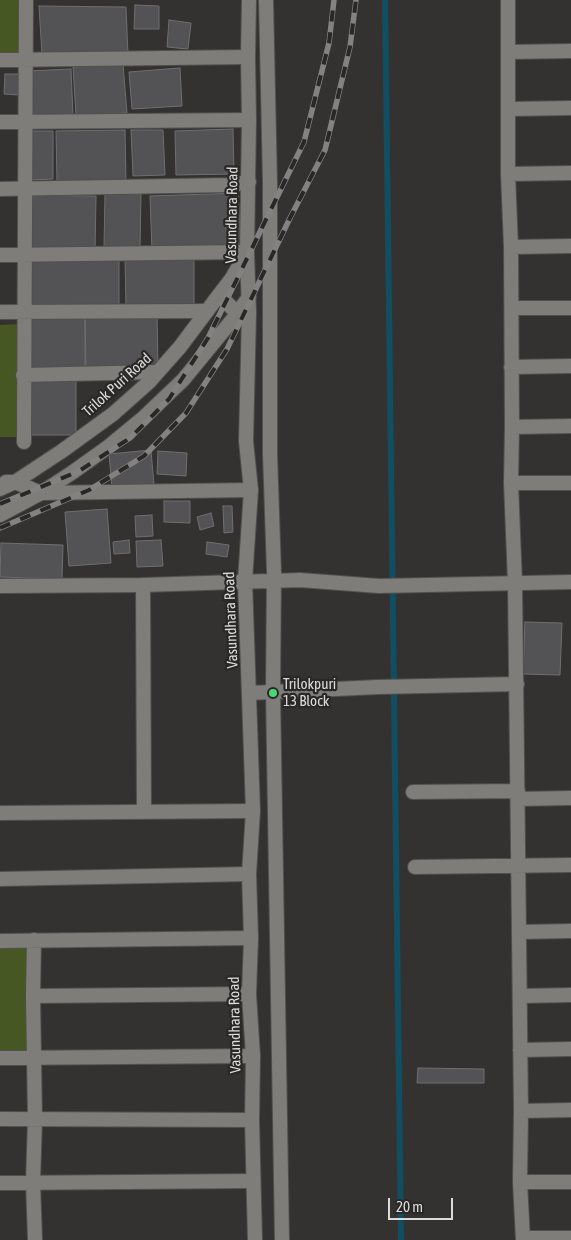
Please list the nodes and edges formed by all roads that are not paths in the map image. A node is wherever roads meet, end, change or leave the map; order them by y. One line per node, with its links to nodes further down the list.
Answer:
1 (26, 0): 2 (street); 10 (street)
2 (35, 0)
3 (249, 0): 8 (street, Vasundhara Road)
4 (266, 0): 26 (street)
5 (508, 0): 7 (street)
6 (571, 51): 7 (street)
7 (508, 52): 12 (street)
8 (248, 57): 10 (street); 13 (street, Vasundhara Road)
9 (0, 60): 10 (street)
10 (26, 60): 14 (street)
11 (571, 108): 12 (street)
12 (509, 109): 17 (street)
13 (249, 120): 14 (street); 18 (street, Vasundhara Road)
14 (26, 121): 15 (street); 20 (street)
15 (0, 122)
16 (571, 173): 17 (street)
17 (508, 174): 22 (street)
18 (249, 182): 20 (street); 23 (street, Vasundhara Road)
19 (0, 188): 20 (street)
20 (26, 188): 24 (street)
21 (571, 246): 22 (street)
22 (511, 247): 29 (street)
23 (247, 252): 24 (street); 27 (street, Trilok Puri Road); 28 (street, Vasundhara Road)
24 (25, 254): 25 (street); 33 (street)
25 (0, 255)
26 (270, 294): 28 (street); 50 (street)
27 (219, 295): 31 (street, Trilok Puri Road); 34 (street)
28 (249, 297): 34 (street); 47 (street, Vasundhara Road)
29 (512, 308): 30 (street); 36 (street)
30 (571, 308)
31 (207, 311): 33 (street); 37 (street, Trilok Puri Road)
32 (0, 312): 33 (street)
33 (25, 312): 38 (street)
34 (237, 313): 48 (street)
35 (571, 366): 36 (street)
36 (511, 367): 40 (street)
37 (157, 372): 38 (street); 43 (street, Trilok Puri Road)
38 (23, 375): 41 (street)
39 (571, 426): 40 (street)
40 (512, 427): 44 (street)
41 (24, 442)
42 (0, 482): 43 (street)
43 (15, 482): 46 (street, Trilok Puri Road); 48 (street)
44 (511, 483): 45 (street); 53 (street)
45 (571, 483)
46 (0, 489)
47 (251, 490): 48 (street); 51 (street, Vasundhara Road)
48 (41, 493): 49 (street)
49 (0, 515)
50 (274, 580): 51 (street); 53 (street); 57 (street)
51 (244, 581): 54 (street); 58 (street, Vasundhara Road)
52 (571, 582): 53 (street)
53 (515, 583): 56 (street)
54 (143, 585): 55 (street); 62 (street)
55 (0, 586)
56 (517, 684): 57 (street); 60 (street)
57 (273, 692): 58 (street); 98 (street)
58 (250, 693): 63 (street, Vasundhara Road)
59 (413, 792): 60 (street)
60 (518, 795): 61 (street); 66 (street)
61 (571, 798)
62 (144, 811): 63 (street); 64 (street)
63 (253, 811): 68 (street, Vasundhara Road)
64 (0, 813)
65 (571, 865): 66 (street)
66 (518, 866): 67 (street); 71 (street)
67 (415, 867)
68 (249, 874): 69 (street); 72 (street, Vasundhara Road)
69 (0, 879)
70 (571, 931): 71 (street)
71 (519, 932): 77 (street)
72 (251, 938): 74 (street); 75 (street, Vasundhara Road)
73 (0, 940): 74 (street)
74 (34, 940): 76 (street)
75 (249, 994): 76 (street); 81 (street, Vasundhara Road)
76 (33, 996): 83 (street)
77 (520, 996): 78 (street); 80 (street)
78 (571, 996)
79 (571, 1049): 80 (street)
80 (520, 1050): 85 (street)
81 (252, 1056): 83 (street); 88 (street, Vasundhara Road)
82 (0, 1058): 83 (street)
83 (34, 1058): 87 (street)
84 (571, 1110): 85 (street)
85 (522, 1111): 91 (street)
86 (0, 1119): 87 (street)
87 (35, 1119): 88 (street); 90 (street)
88 (252, 1120): 89 (street, Vasundhara Road)
89 (253, 1181): 90 (street); 97 (street, Vasundhara Road)
90 (33, 1182): 93 (street); 96 (street)
91 (520, 1182): 92 (street); 95 (street)
92 (571, 1182)
93 (0, 1183)
94 (571, 1238): 95 (street)
95 (523, 1239)
96 (35, 1240)
97 (255, 1240)
98 (282, 1240)

